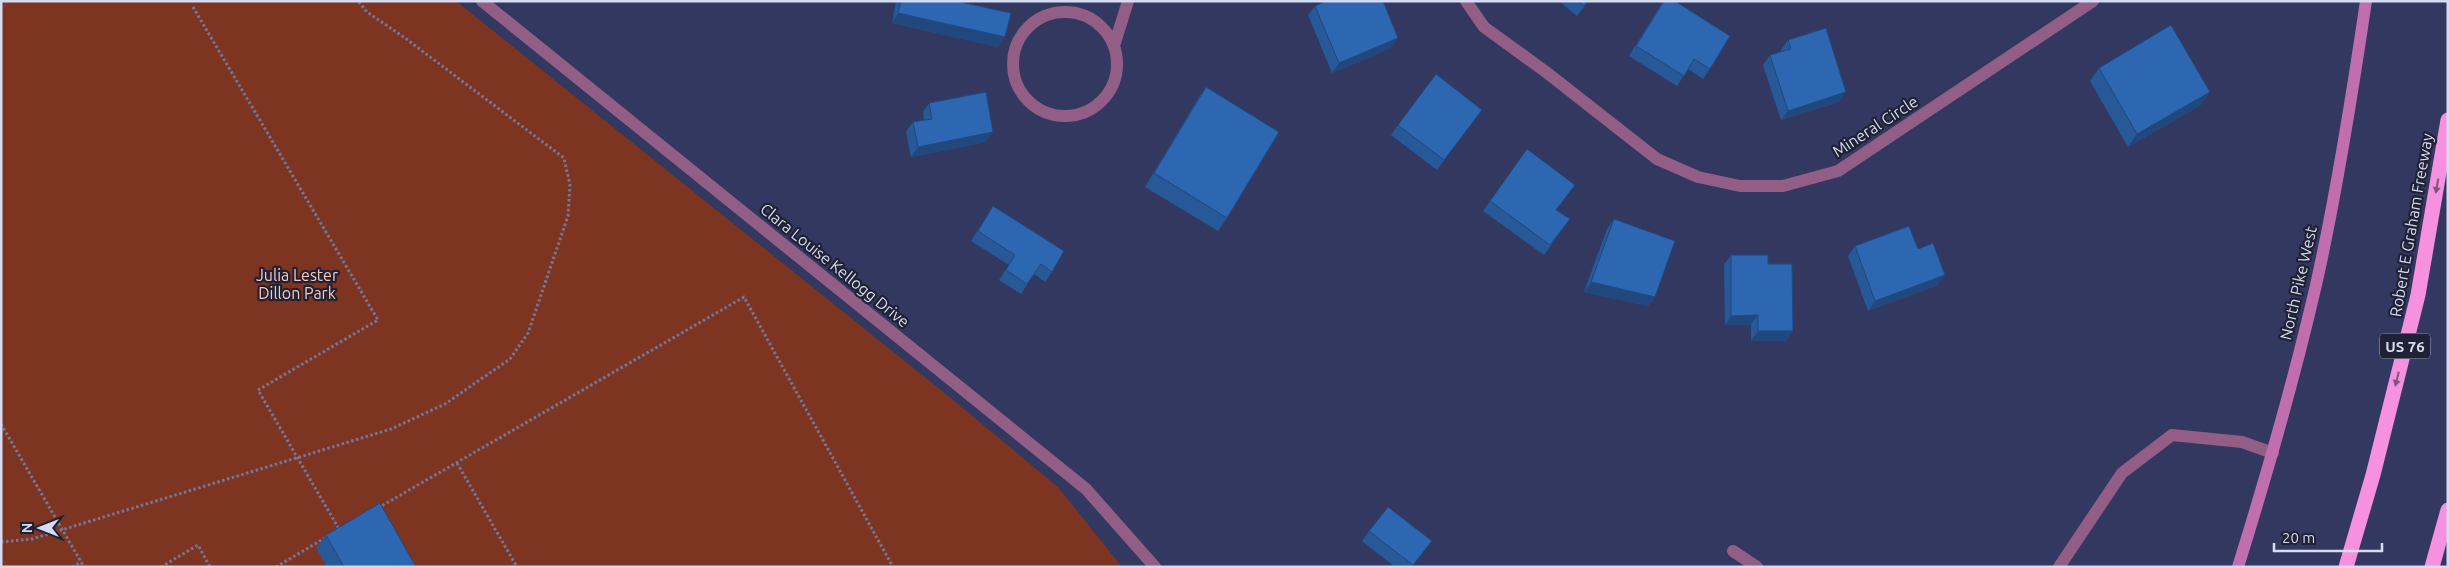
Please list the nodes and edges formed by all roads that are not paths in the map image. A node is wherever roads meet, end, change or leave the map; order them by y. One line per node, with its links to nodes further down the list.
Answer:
1 (482, 1): 11 (street, Clara Louise Kellogg Drive)
2 (1128, 1): 6 (street)
3 (1466, 1): 4 (street, Mineral Circle)
4 (2094, 1)
5 (2366, 1): 8 (main road, North Pike West)
6 (1114, 46): 6 (street)
7 (2448, 120): 15 (highway, Robert E Graham Freeway / US 76, one-way to 15)
8 (2273, 453): 13 (street); 14 (main road, North Pike West)
9 (2448, 510): 16 (highway)
10 (1733, 551): 12 (street)
11 (1155, 567)
12 (1757, 567)
13 (2059, 567)
14 (2238, 567)
15 (2346, 567)
16 (2432, 567)

